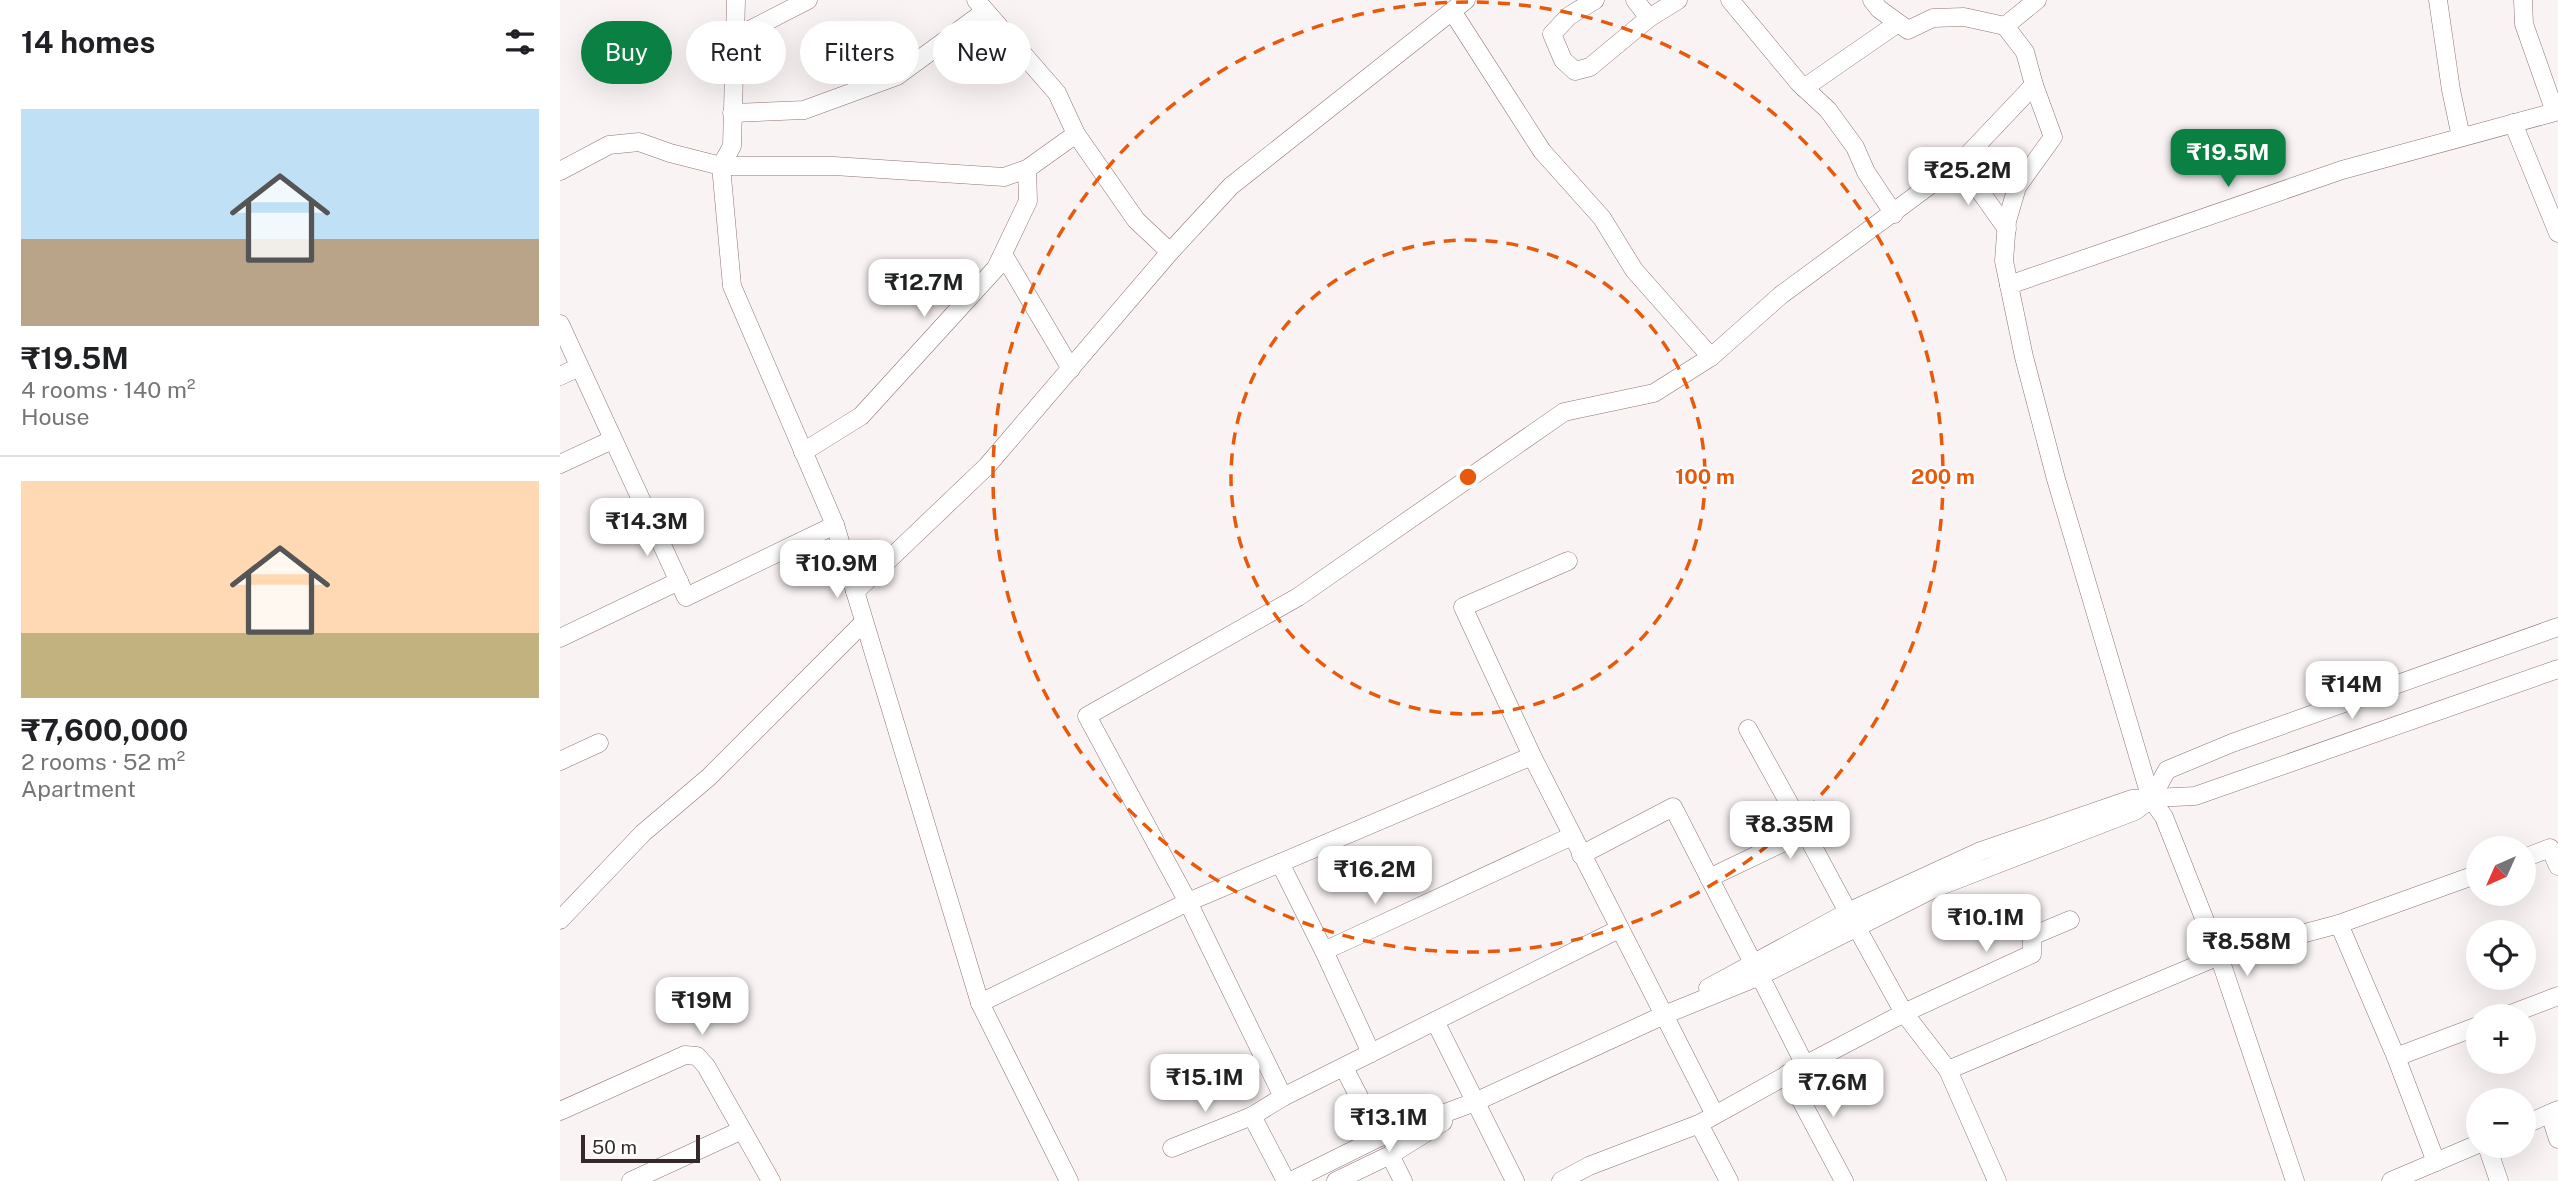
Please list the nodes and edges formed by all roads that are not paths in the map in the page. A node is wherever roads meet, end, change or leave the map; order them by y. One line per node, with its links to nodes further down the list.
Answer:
1 (736, 0): 14 (street)
2 (808, 0): 15 (street)
3 (1595, 0): 13 (street)
4 (1635, 0): 13 (street)
5 (1678, 0): 13 (street)
6 (1730, 0): 20 (street)
7 (1872, 0): 16 (street)
8 (2037, 0): 17 (street)
9 (2438, 0): 24 (street)
10 (2524, 0): 22 (street)
11 (980, 6): 21 (street); 23 (street)
12 (1459, 6): 32 (street); 36 (street)
13 (1649, 18)
14 (735, 21)
15 (767, 21)
16 (1898, 23): 17 (street); 20 (street)
17 (2005, 26): 19 (street)
18 (733, 84): 21 (street)
19 (2034, 85): 25 (street); 30 (street)
20 (1804, 88): 29 (street)
21 (732, 113): 26 (street)
22 (2513, 123): 24 (street); 31 (street)
23 (1076, 134): 27 (street); 32 (street)
24 (2461, 138): 34 (street)
25 (1961, 163): 29 (street); 30 (street)
26 (721, 166): 27 (street); 28 (street); 41 (street)
27 (1027, 169): 33 (street)
28 (560, 171)
29 (1894, 214): 36 (street)
30 (2007, 229): 34 (street)
31 (2558, 233)
32 (1170, 252): 38 (street)
33 (1003, 254): 38 (street); 41 (street)
34 (2009, 285): 55 (street)
35 (560, 324): 37 (street)
36 (1711, 358): 64 (street)
37 (579, 367): 39 (street); 40 (street)
38 (1070, 369): 46 (street)
39 (560, 376)
40 (612, 440): 42 (street); 45 (street)
41 (803, 452): 43 (street)
42 (560, 464)
43 (835, 525): 45 (street); 46 (street)
44 (1568, 561): 53 (street)
45 (679, 581): 49 (street)
46 (855, 593): 47 (street)
47 (863, 623): 66 (street); 75 (street)
48 (2558, 627): 55 (street)
49 (560, 638)
50 (2558, 669): 55 (street)
51 (1748, 729): 56 (street)
52 (599, 743): 54 (street)
53 (1532, 756): 57 (street); 60 (street)
54 (560, 761)
55 (2151, 799): 65 (street); 69 (street); 72 (street)
56 (1805, 832): 62 (street); 65 (street)
57 (1572, 836): 59 (street); 71 (street)
58 (2536, 853): 61 (street)
59 (1581, 855): 62 (street); 70 (street)
60 (1280, 863): 64 (street); 71 (street)
61 (2558, 866)
62 (1709, 878): 73 (street)
63 (2466, 878): 68 (street)
64 (1188, 902): 75 (street); 87 (street)
65 (1848, 912): 73 (street)
66 (560, 920)
67 (2070, 920): 77 (street)
68 (2339, 924): 72 (street); 82 (street)
69 (1857, 928): 73 (street); 77 (street)
70 (1619, 929): 78 (street); 79 (street)
71 (1324, 951): 81 (street)
72 (2219, 956): 85 (street); 116 (street)
73 (1756, 969): 78 (street); 83 (street)
74 (2558, 996): 76 (street)
75 (979, 1003): 107 (street)
76 (2536, 1004)
77 (1904, 1013): 83 (street); 85 (street)
78 (1664, 1015): 88 (street); 91 (street)
79 (1435, 1021): 81 (street); 88 (street)
80 (2466, 1030): 82 (street)
81 (1371, 1053): 84 (street)
82 (2396, 1056): 102 (street)
83 (1805, 1065): 86 (street)
84 (1344, 1068): 87 (street); 96 (street)
85 (1948, 1070): 115 (street)
86 (1787, 1074): 91 (street); 114 (street)
87 (1283, 1097): 92 (street)
88 (1475, 1102): 96 (street); 100 (street); 111 (street)
89 (560, 1111): 95 (street)
90 (2554, 1112): 93 (street); 97 (street)
91 (1714, 1113): 94 (street)
92 (1252, 1116): 98 (street); 108 (street)
93 (2536, 1120)
94 (1699, 1124): 103 (street); 113 (street)
95 (742, 1130): 105 (street); 106 (street)
96 (1380, 1137): 108 (street)
97 (2558, 1139)
98 (1172, 1148)
99 (2466, 1149): 102 (street)
100 (1390, 1155): 109 (street); 110 (street)
101 (2491, 1158): 117 (street)
102 (2436, 1162): 104 (street)
103 (1593, 1173): 112 (street)
104 (2397, 1180)
105 (631, 1181)
106 (771, 1181)
107 (1069, 1181)
108 (1288, 1181)
109 (1336, 1181)
110 (1403, 1181)
111 (1515, 1181)
112 (1561, 1181)
113 (1729, 1181)
114 (1844, 1181)
115 (1997, 1181)
116 (2295, 1181)
117 (2499, 1181)

